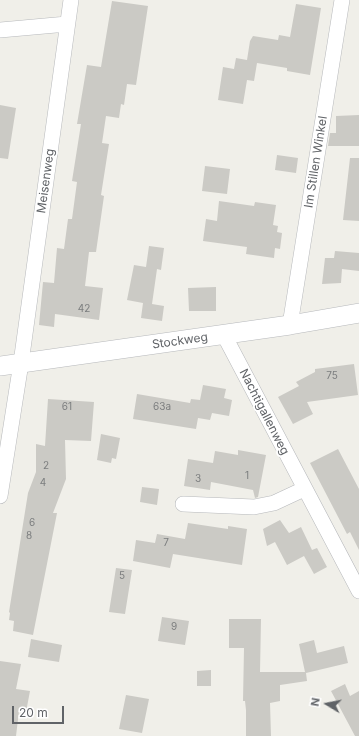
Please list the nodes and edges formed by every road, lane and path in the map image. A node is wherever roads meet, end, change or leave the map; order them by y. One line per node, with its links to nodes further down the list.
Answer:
1 (71, 0): 3 (street, Meisenweg)
2 (342, 0): 6 (street, Im Stillen Winkel)
3 (67, 24): 4 (street); 8 (street, Meisenweg)
4 (0, 30)
5 (359, 313): 6 (street, Stockweg)
6 (290, 325): 7 (street, Stockweg)
7 (224, 335): 8 (street, Stockweg); 10 (street, Nachtigallenweg)
8 (21, 363): 9 (street, Stockweg); 11 (street, Meisenweg)
9 (0, 366)
10 (304, 489): 12 (street); 13 (street, Nachtigallenweg)
11 (0, 496)
12 (183, 504)
13 (359, 591)

